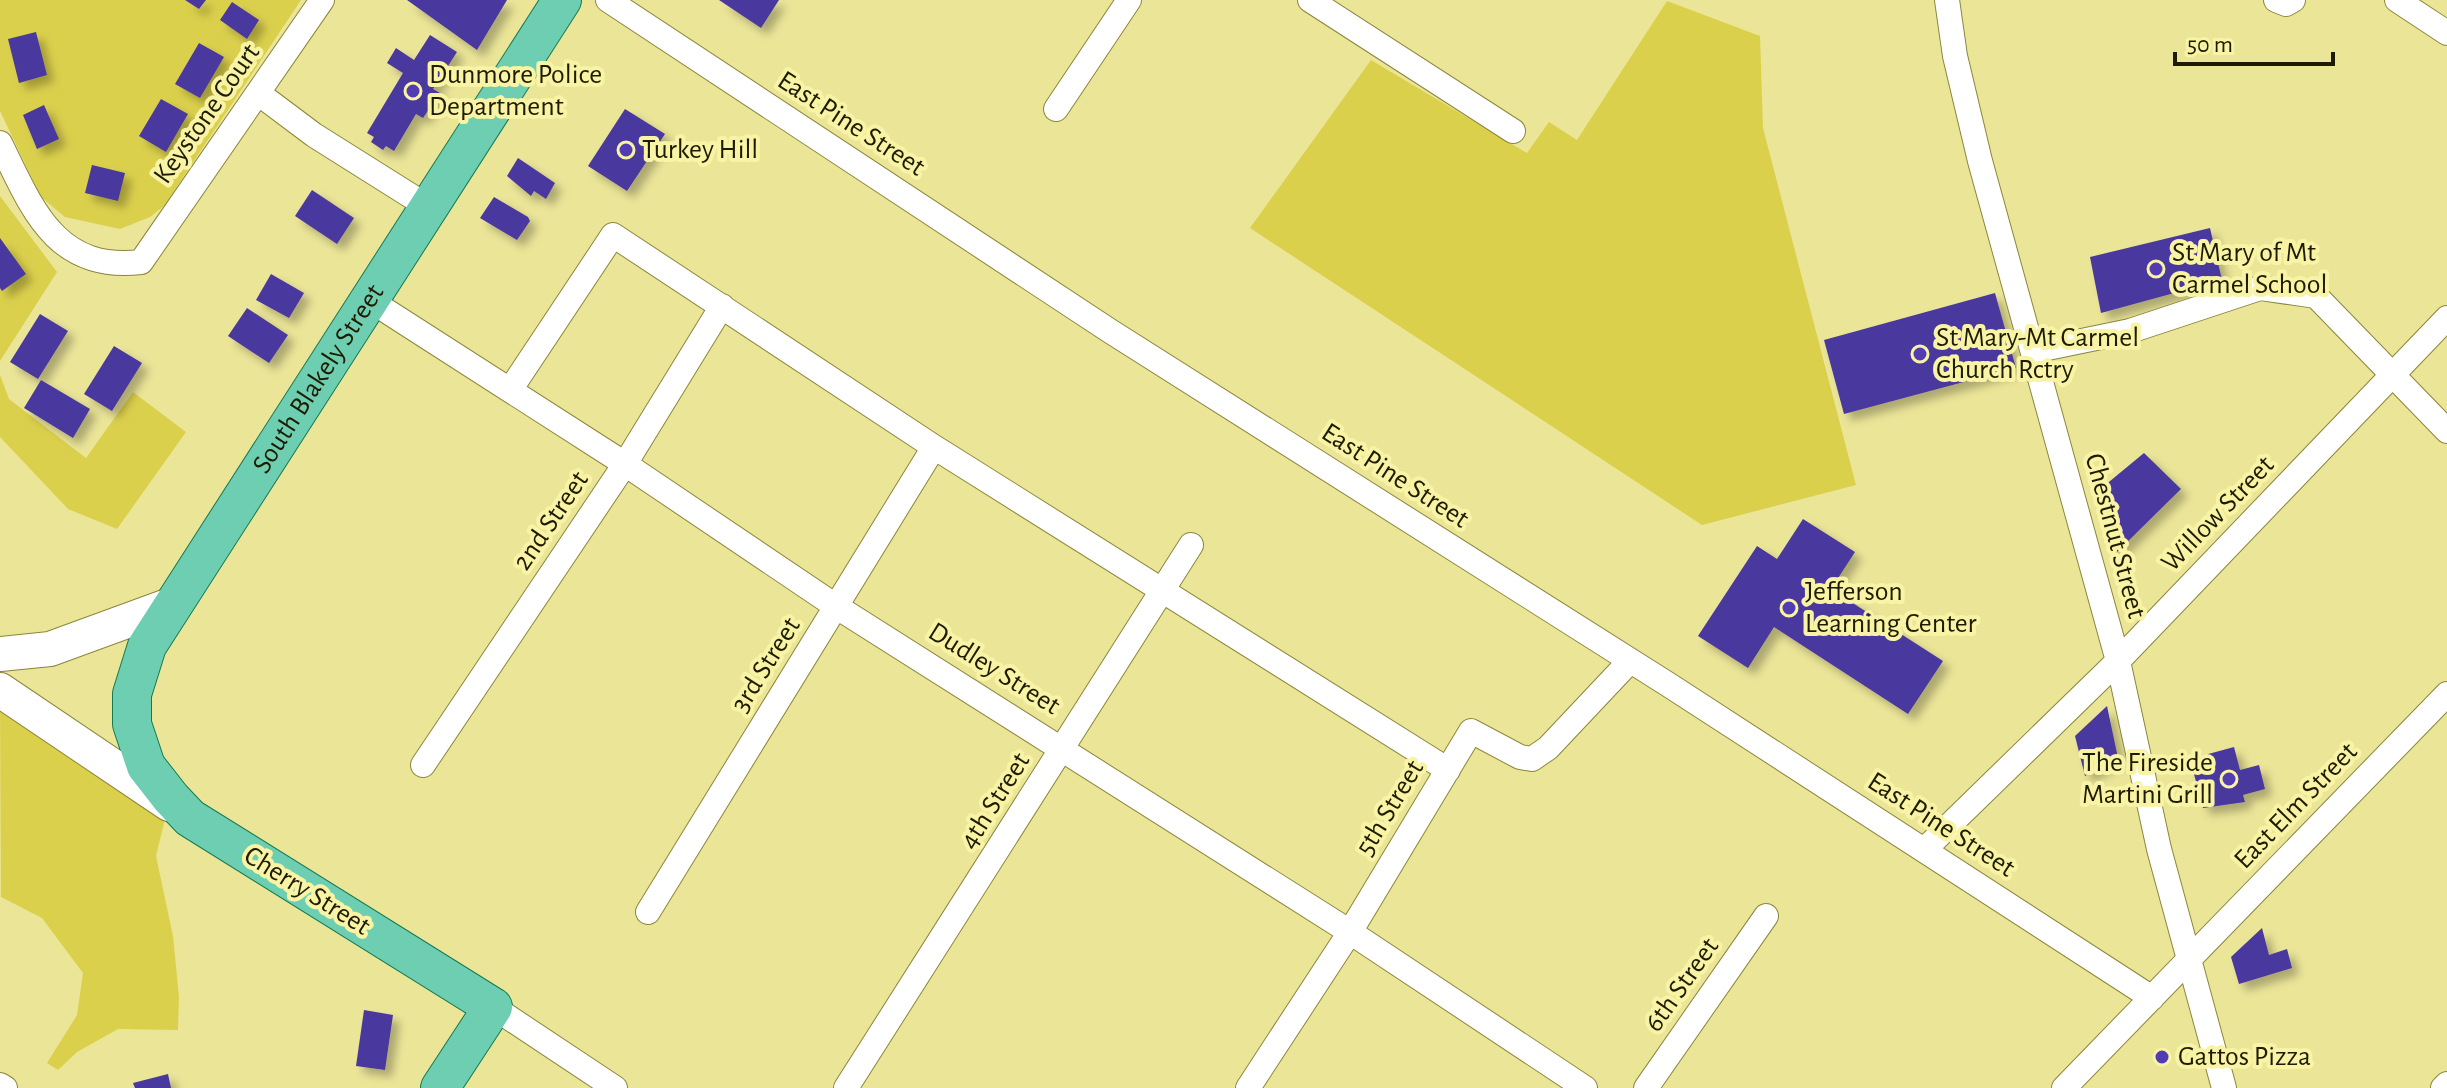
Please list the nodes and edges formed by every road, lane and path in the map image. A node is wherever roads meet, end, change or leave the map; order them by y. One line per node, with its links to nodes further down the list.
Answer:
1 (322, 0): 11 (street, Keystone Court)
2 (562, 0): 15 (main road, South Blakely Street)
3 (608, 0): 31 (street, East Pine Street)
4 (1129, 0): 12 (street)
5 (1310, 0): 13 (street)
6 (1947, 0): 19 (street, Chestnut Street)
7 (2276, 0): 8 (street)
8 (2293, 0)
9 (2397, 0): 10 (street)
10 (2447, 33)
11 (258, 93): 14 (street, Keystone Court); 15 (street)
12 (1056, 109)
13 (1513, 131)
14 (0, 143)
15 (430, 208): 16 (main road, South Blakely Street)
16 (371, 301): 21 (street, Dudley Street); 27 (main road, South Blakely Street)
17 (722, 306): 21 (street); 23 (street); 24 (street, 2nd Street)
18 (2447, 318): 20 (street, Willow Street)
19 (2033, 351): 20 (street); 30 (street, Chestnut Street)
20 (2392, 376): 22 (street); 30 (street, Willow Street)
21 (510, 390): 24 (street, Dudley Street)
22 (2447, 431)
23 (934, 447): 26 (street); 28 (street, 3rd Street)
24 (625, 464): 28 (street, Dudley Street); 35 (street, 2nd Street)
25 (1191, 545): 26 (street, 4th Street)
26 (1162, 590): 34 (street, 4th Street); 36 (street)
27 (173, 604): 29 (main road); 37 (main road, South Blakely Street)
28 (837, 607): 34 (street, Dudley Street); 39 (street, 3rd Street)
29 (0, 654)
30 (2118, 661): 38 (street, Willow Street); 42 (street, Chestnut Street)
31 (1629, 662): 36 (street, 5th Street); 38 (street, East Pine Street)
32 (0, 690): 37 (main road, Cherry Street)
33 (2447, 694): 42 (street, East Elm Street)
34 (1064, 749): 41 (street, Dudley Street); 47 (street, 4th Street)
35 (423, 765)
36 (1448, 770): 41 (street, 5th Street)
37 (190, 818): 44 (main road, Cherry Street)
38 (1925, 849): 43 (street, East Pine Street)
39 (648, 912)
40 (1766, 916): 50 (street, 6th Street)
41 (1350, 932): 48 (street, 5th Street); 49 (street, Dudley Street)
42 (2189, 960): 43 (street, East Elm Street); 52 (street, Chestnut Street)
43 (2152, 998): 51 (street, East Elm Street)
44 (493, 1007): 45 (main road); 46 (street, Cherry Street)
45 (440, 1088)
46 (615, 1088)
47 (846, 1088)
48 (1248, 1088)
49 (1585, 1088)
50 (1646, 1088)
51 (2064, 1088)
52 (2224, 1088)

